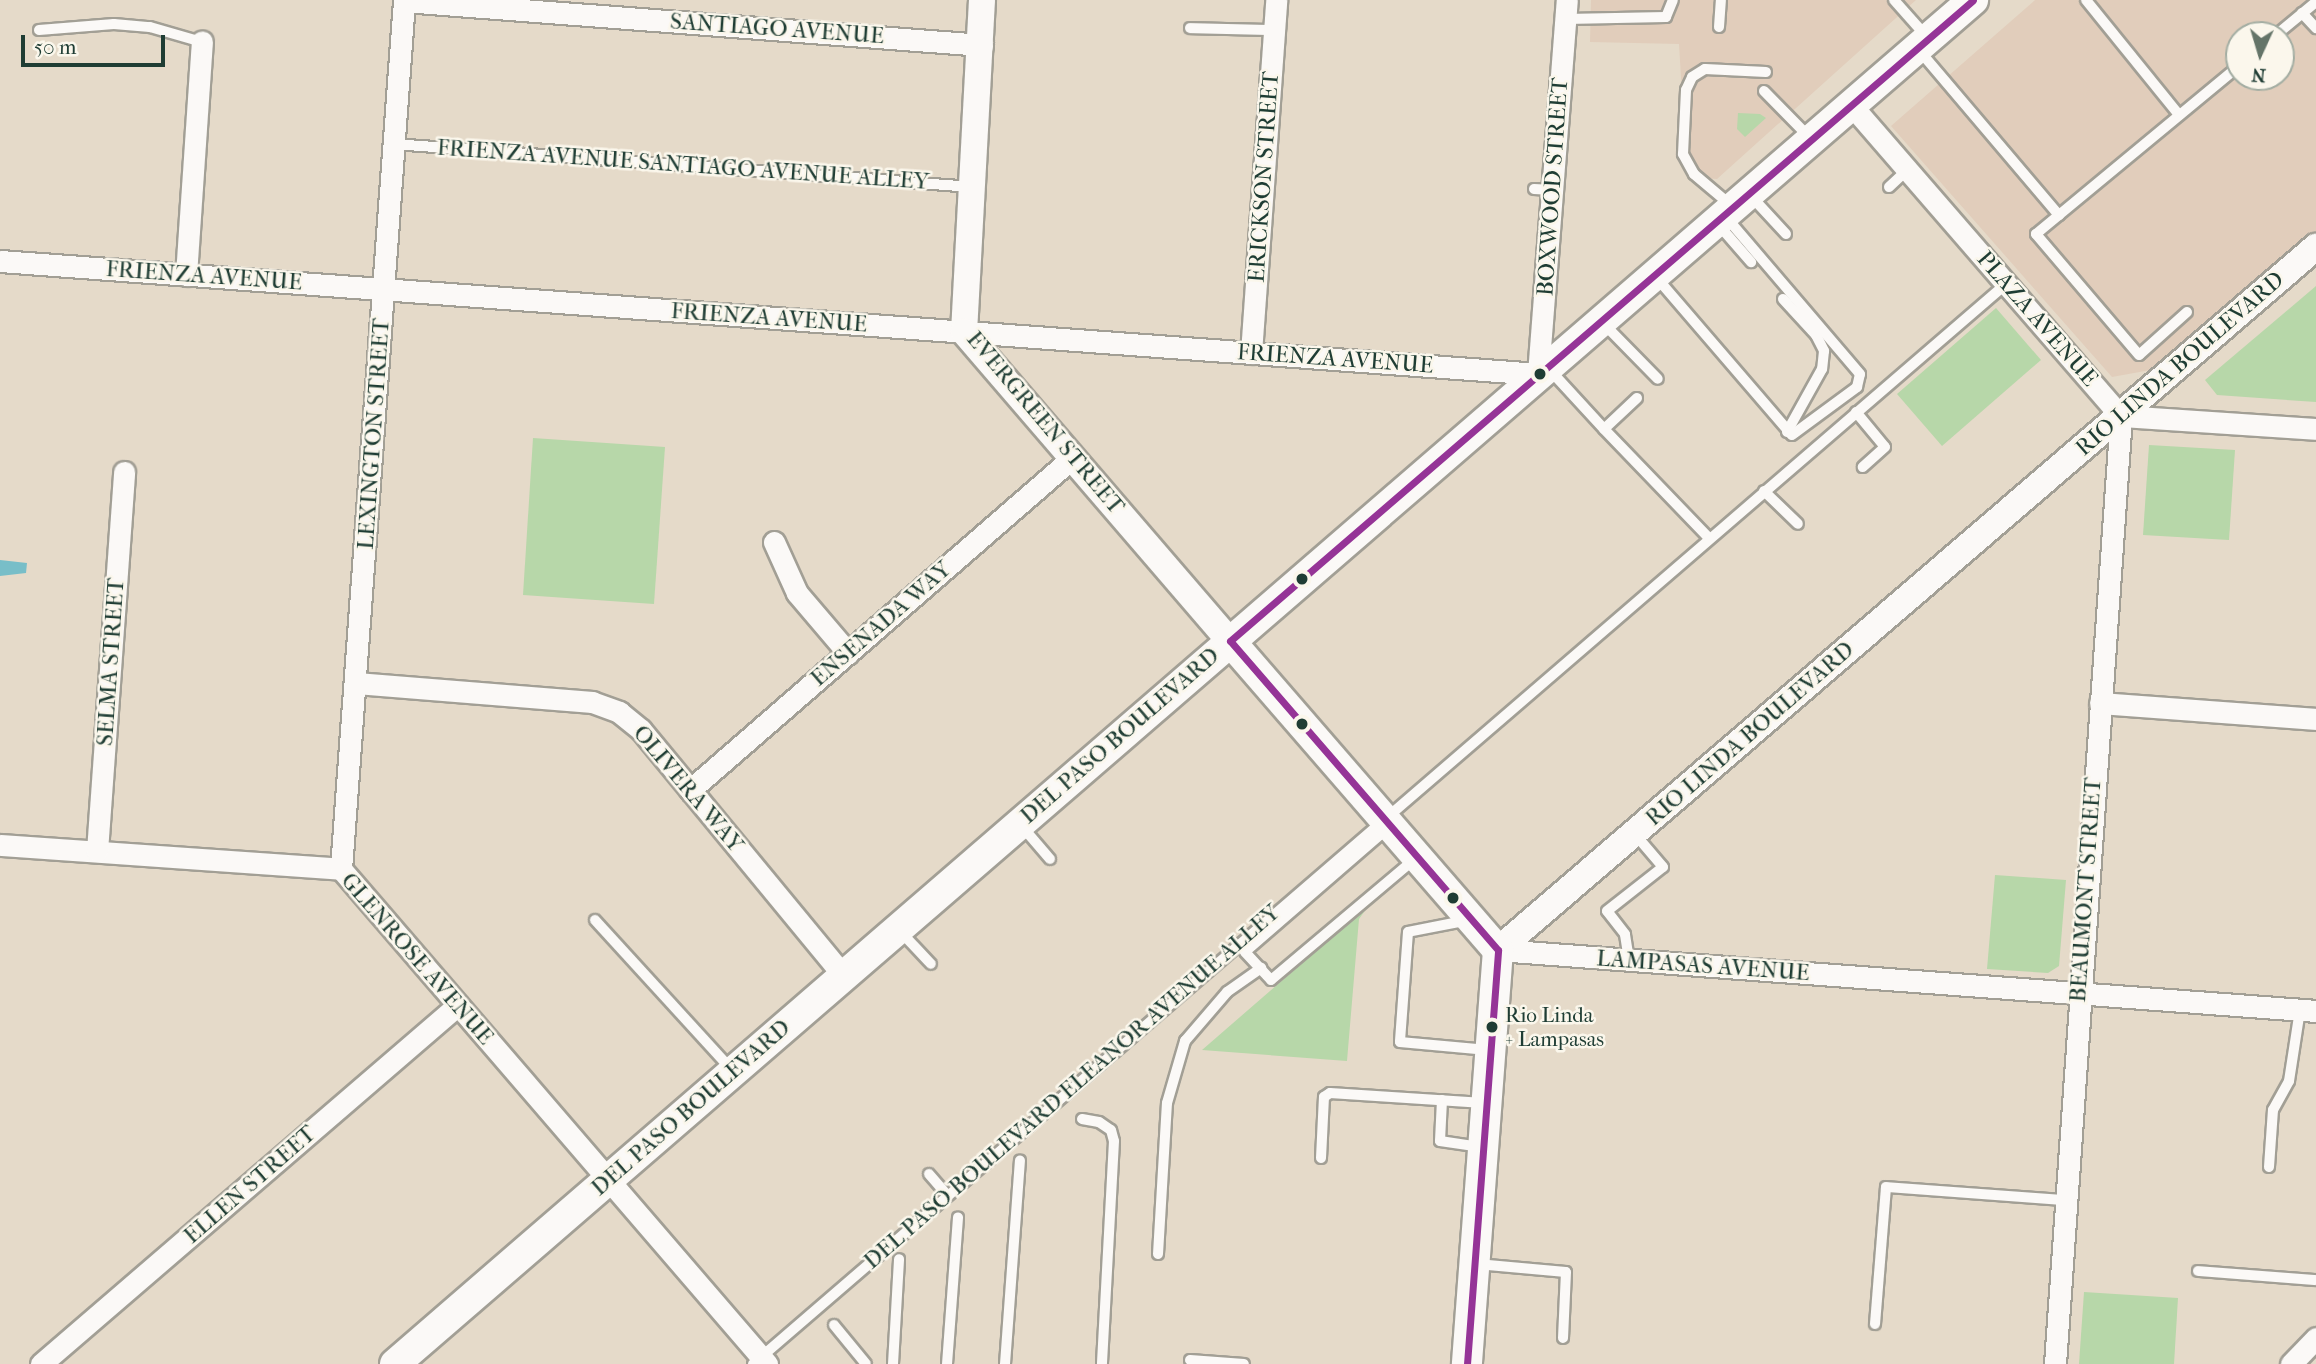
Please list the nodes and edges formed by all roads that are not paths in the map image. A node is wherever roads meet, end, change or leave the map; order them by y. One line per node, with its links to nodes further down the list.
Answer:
1 (982, 0): 20 (street, EVERGREEN STREET)
2 (1276, 0): 17 (street, ERICKSON STREET)
3 (1673, 0): 10 (lane)
4 (1721, 0): 13 (lane)
5 (1894, 0): 19 (lane)
6 (2086, 0): 25 (lane)
7 (404, 1): 20 (street, SANTIAGO AVENUE); 27 (street, LEXINGTON STREET)
8 (1970, 1): 19 (main road, DEL PASO BOULEVARD)
9 (2316, 2): 11 (lane)
10 (1567, 9): 46 (street, BOXWOOD STREET)
11 (2302, 13): 12 (lane); 15 (lane)
12 (2293, 21)
13 (1719, 27)
14 (1190, 28): 17 (lane)
15 (2316, 28)
16 (39, 30): 18 (lane)
17 (1274, 30): 45 (street, ERICKSON STREET)
18 (202, 42): 37 (street)
19 (1924, 44): 24 (main road, DEL PASO BOULEVARD); 32 (lane)
20 (982, 45): 29 (street, EVERGREEN STREET)
21 (1766, 72): 31 (lane)
22 (2225, 77): 25 (lane)
23 (1764, 91): 26 (lane)
24 (1853, 107): 26 (main road, DEL PASO BOULEVARD); 28 (street, PLAZA AVENUE)
25 (2179, 115): 32 (lane)
26 (1813, 141): 31 (main road, DEL PASO BOULEVARD)
27 (394, 144): 29 (lane, FRIENZA AVENUE SANTIAGO AVENUE ALLEY); 40 (street, LEXINGTON STREET)
28 (1908, 170): 30 (lane); 39 (street, PLAZA AVENUE)
29 (972, 187): 44 (street, EVERGREEN STREET)
30 (1889, 187)
31 (1732, 210): 33 (lane); 36 (lane); 38 (main road, DEL PASO BOULEVARD); 53 (lane)
32 (2059, 215): 42 (lane)
33 (1786, 234)
34 (2316, 247): 50 (street, RIO LINDA BOULEVARD)
35 (0, 261): 37 (street, FRIENZA AVENUE)
36 (1751, 262)
37 (186, 275): 40 (street, FRIENZA AVENUE)
38 (1654, 276): 43 (main road, DEL PASO BOULEVARD); 53 (lane)
39 (2006, 284): 49 (lane); 50 (street, PLAZA AVENUE)
40 (384, 290): 44 (street, FRIENZA AVENUE); 63 (street, LEXINGTON STREET)
41 (1783, 299): 53 (lane)
42 (2186, 312)
43 (1601, 321): 46 (main road, DEL PASO BOULEVARD); 47 (lane)
44 (964, 332): 45 (street, FRIENZA AVENUE); 54 (street, EVERGREEN STREET)
45 (1251, 353): 46 (street, FRIENZA AVENUE)
46 (1543, 371): 51 (lane); 61 (main road, DEL PASO BOULEVARD)
47 (1658, 379)
48 (1637, 398): 51 (lane)
49 (1856, 412): 55 (lane); 57 (lane)
50 (2120, 416): 52 (street); 64 (street, BEAUMONT STREET); 69 (street, RIO LINDA BOULEVARD)
51 (1604, 429): 59 (lane)
52 (2316, 429)
53 (1787, 432)
54 (1072, 458): 61 (street, EVERGREEN STREET); 62 (street, ENSENADA WAY)
55 (1863, 467)
56 (124, 472): 71 (street, SELMA STREET)
57 (1764, 491): 58 (lane); 59 (lane)
58 (1798, 524)
59 (1709, 538): 67 (lane)
60 (774, 542): 62 (street)
61 (1230, 641): 67 (main road); 68 (main road, DEL PASO BOULEVARD)
62 (848, 653): 66 (street, ENSENADA WAY)
63 (356, 683): 66 (street, OLIVERA WAY); 74 (street, LEXINGTON STREET)
64 (2100, 703): 65 (street); 83 (street, BEAUMONT STREET)
65 (2316, 719)
66 (690, 790): 82 (street, OLIVERA WAY)
67 (1387, 822): 72 (main road); 81 (lane); 97 (lane, DEL PASO BOULEVARD ELEANOR AVENUE ALLEY)
68 (1020, 823): 73 (lane); 77 (main road, DEL PASO BOULEVARD)
69 (1634, 833): 78 (street, RIO LINDA BOULEVARD); 79 (lane)
70 (0, 845): 71 (street, GLENROSE AVENUE)
71 (97, 852): 74 (street, GLENROSE AVENUE)
72 (1417, 857): 76 (main road); 81 (lane)
73 (1050, 859)
74 (341, 869): 84 (street, GLENROSE AVENUE)
75 (595, 920): 87 (lane)
76 (1471, 920): 78 (main road); 86 (lane)
77 (898, 929): 80 (lane); 82 (main road, DEL PASO BOULEVARD)
78 (1498, 950): 79 (street, LAMPASAS AVENUE); 86 (main road)
79 (1629, 960): 83 (street, LAMPASAS AVENUE)
80 (931, 964)
81 (1261, 968): 100 (lane)
82 (844, 976): 87 (main road, DEL PASO BOULEVARD)
83 (2078, 993): 85 (street, LAMPASAS AVENUE); 98 (street, BEAUMONT STREET)
84 (458, 1005): 96 (street, GLENROSE AVENUE); 111 (street, ELLEN STREET)
85 (2308, 1011): 94 (lane)
86 (1490, 1051): 89 (main road)
87 (733, 1072): 96 (main road, DEL PASO BOULEVARD)
88 (1442, 1100): 89 (lane); 91 (lane); 92 (lane)
89 (1486, 1103): 91 (main road)
90 (1082, 1119): 117 (lane)
91 (1483, 1147): 102 (main road)
92 (1321, 1158)
93 (1020, 1161): 116 (lane)
94 (2269, 1167)
95 (929, 1174): 97 (lane)
96 (608, 1180): 110 (street, GLENROSE AVENUE); 112 (main road, DEL PASO BOULEVARD)
97 (947, 1195): 110 (lane, DEL PASO BOULEVARD ELEANOR AVENUE ALLEY)
98 (2065, 1200): 105 (lane); 120 (street, BEAUMONT STREET)
99 (958, 1217): 115 (lane)
100 (1158, 1254)
101 (899, 1259): 114 (lane)
102 (1474, 1264): 107 (lane); 119 (main road)
103 (2198, 1271): 104 (lane)
104 (2316, 1280)
105 (1875, 1324)
106 (834, 1325): 113 (lane)
107 (1563, 1338)
108 (2316, 1338): 121 (street)
109 (1190, 1360): 118 (lane)
110 (760, 1362)
111 (41, 1364)
112 (395, 1364)
113 (866, 1364)
114 (893, 1364)
115 (947, 1364)
116 (1005, 1364)
117 (1102, 1364)
118 (1244, 1364)
119 (1466, 1364)
120 (2055, 1364)
121 (2291, 1364)

